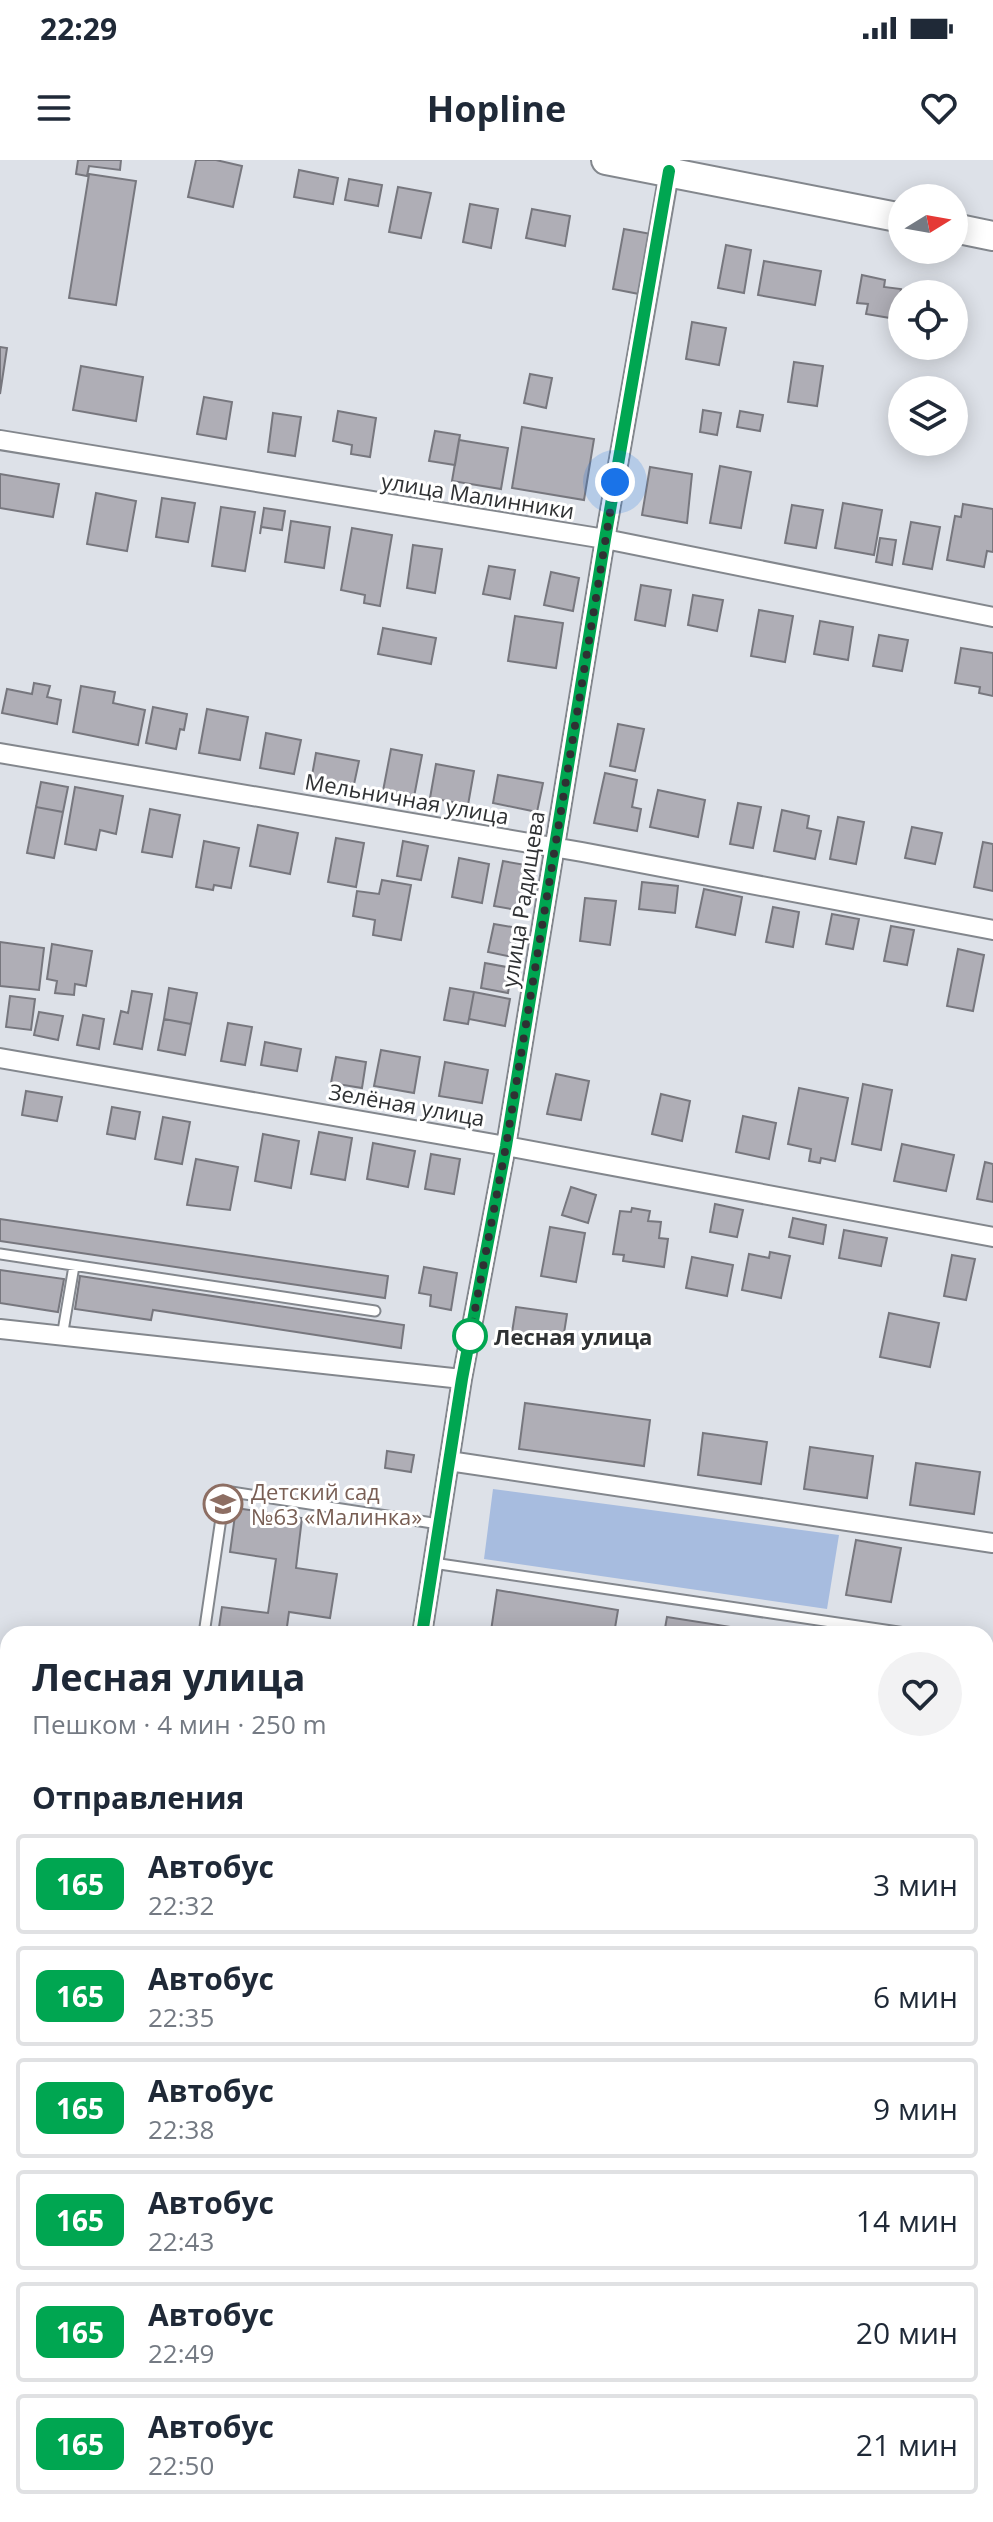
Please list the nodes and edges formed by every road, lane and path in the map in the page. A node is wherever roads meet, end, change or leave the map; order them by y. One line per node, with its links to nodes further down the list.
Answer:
1 (606, 160): 2 (main road)
2 (670, 166): 3 (main road); 7 (street, улица Радищева)
3 (888, 215)
4 (968, 231): 5 (main road)
5 (993, 236)
6 (0, 440): 7 (street, улица Малинники)
7 (605, 539): 8 (street, улица Малинники); 10 (street, улица Радищева)
8 (993, 617)
9 (0, 753): 10 (street, Мельничная улица)
10 (554, 847): 11 (street, Мельничная улица); 13 (street, улица Радищева)
11 (993, 930)
12 (0, 1058): 13 (street, Зелёная улица)
13 (506, 1146): 14 (street, Зелёная улица); 20 (street, улица Радищева)
14 (993, 1237)
15 (0, 1254): 16 (lane)
16 (74, 1266): 17 (lane); 19 (lane)
17 (375, 1311)
18 (0, 1329): 19 (street)
19 (62, 1337): 20 (street)
20 (462, 1379): 21 (street, улица Радищева)
21 (449, 1461): 22 (street, улица Радищева); 23 (street)
22 (439, 1524): 24 (street, улица Радищева); 25 (lane)
23 (993, 1543)
24 (433, 1563): 26 (street, улица Радищева); 27 (lane)
25 (205, 1626)
26 (423, 1626)
27 (858, 1626)

